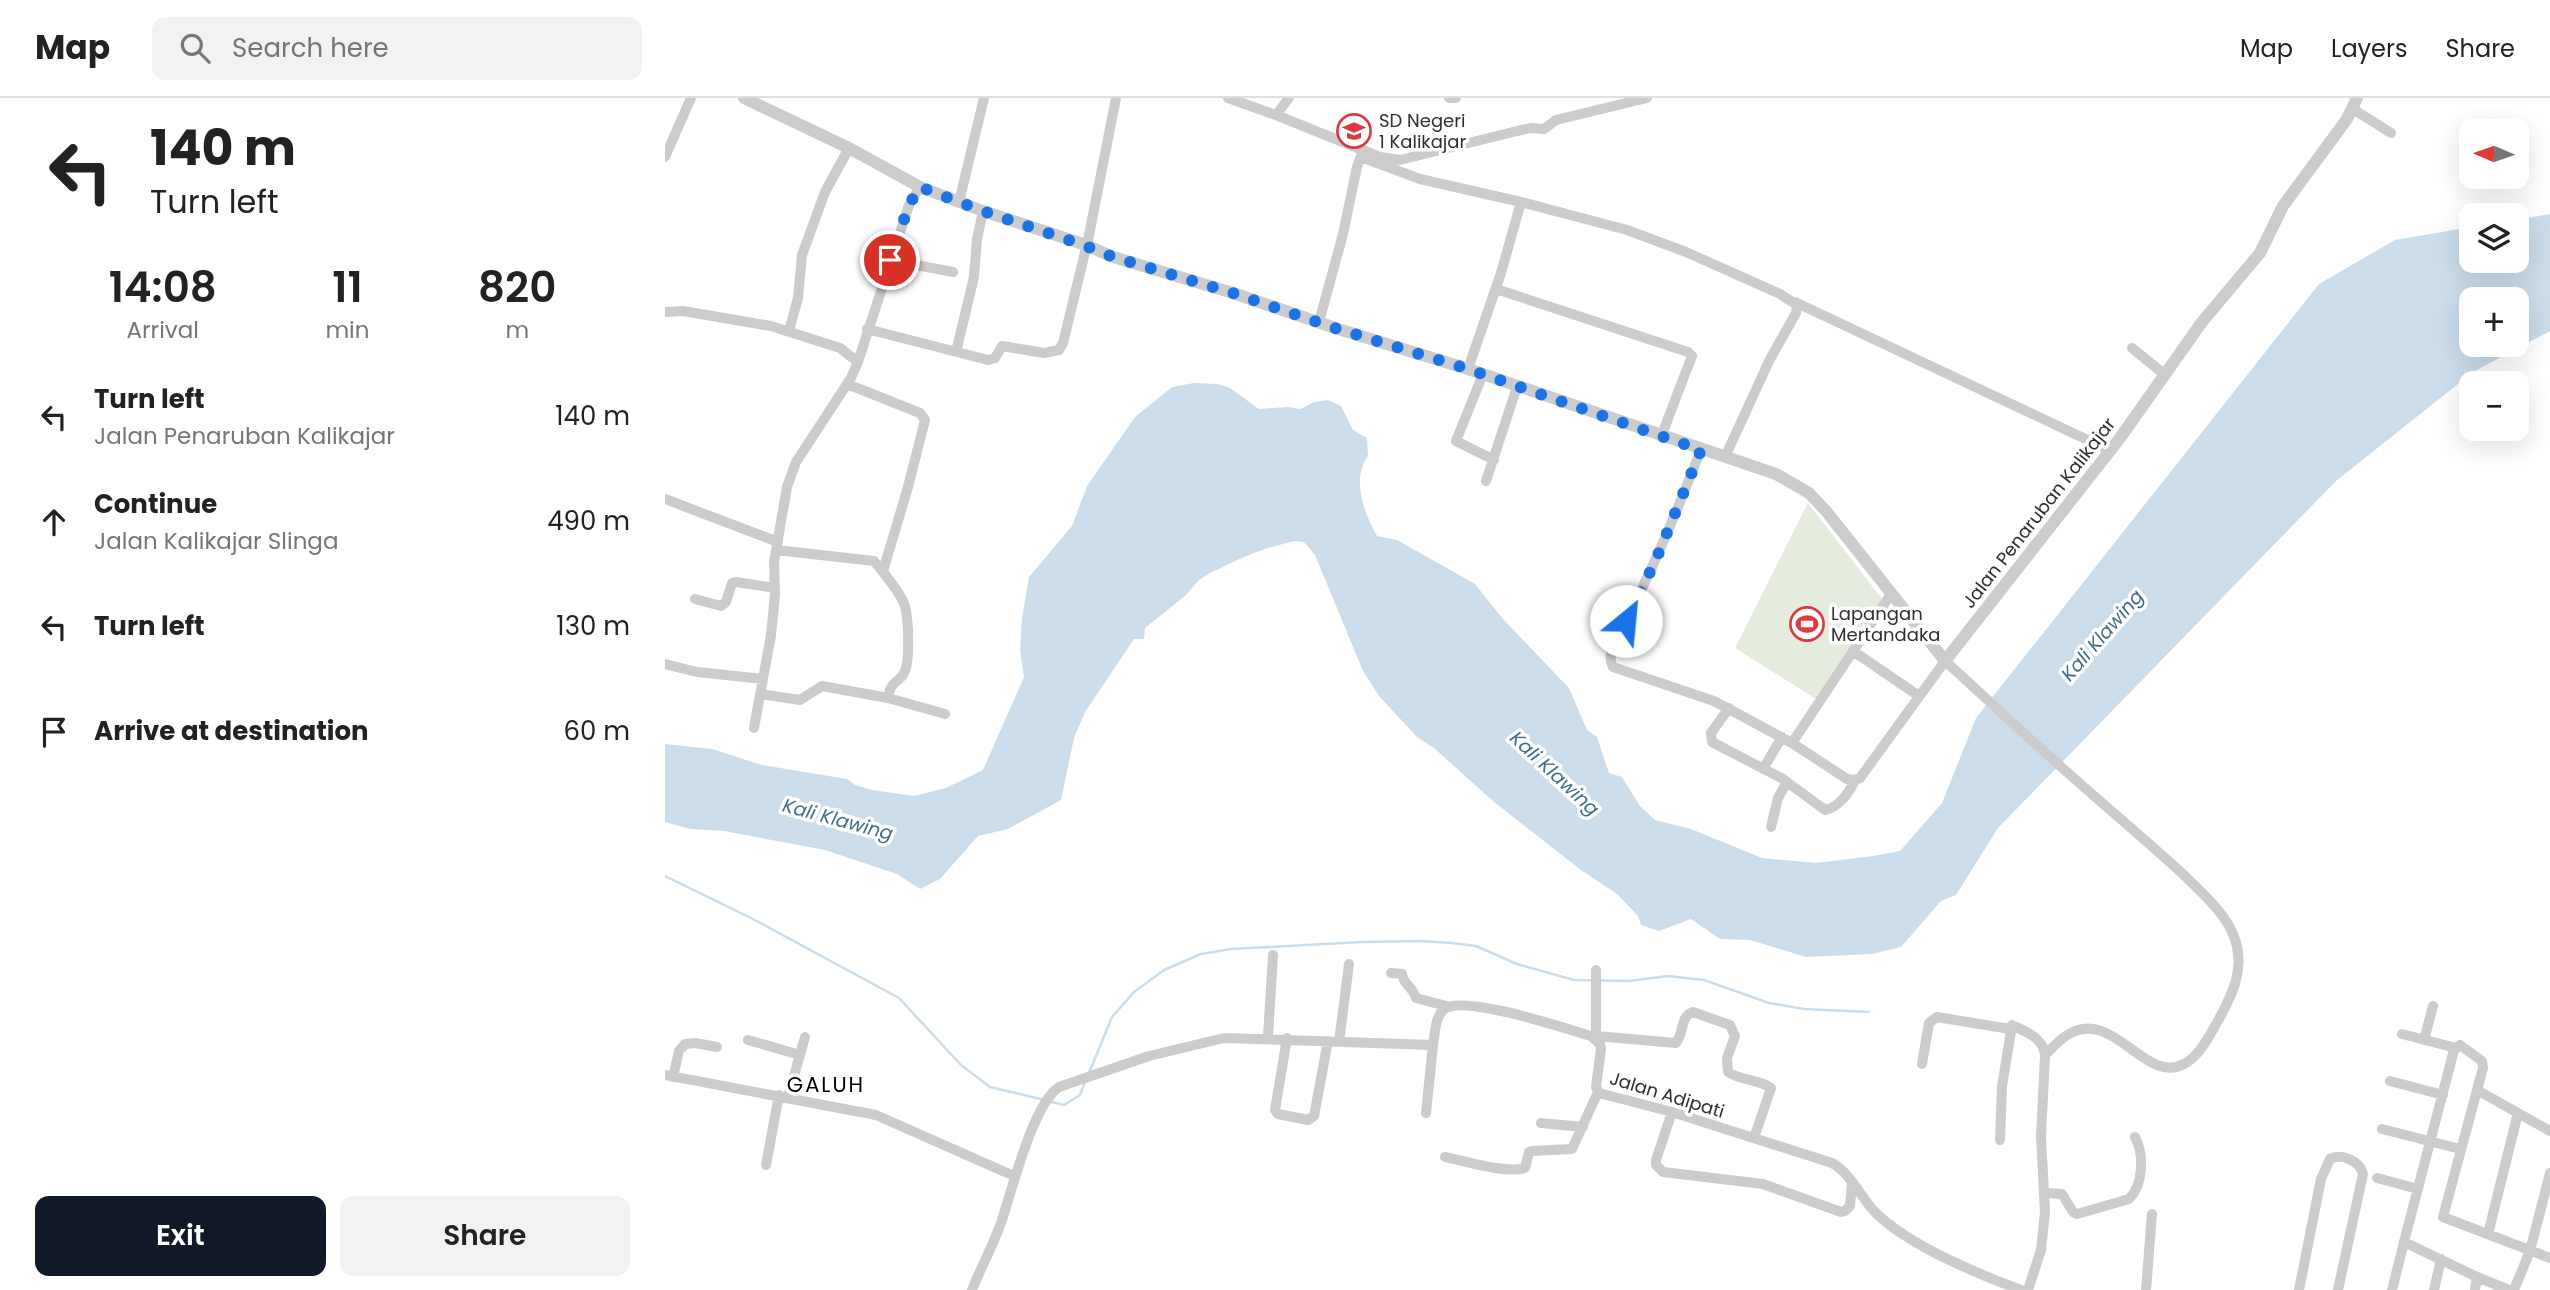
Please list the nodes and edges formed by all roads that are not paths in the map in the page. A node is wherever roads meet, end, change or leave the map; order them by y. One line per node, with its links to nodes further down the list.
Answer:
1 (691, 98): 16 (street)
2 (744, 98): 10 (street)
3 (984, 98): 18 (street)
4 (1116, 98): 21 (street)
5 (1228, 98): 12 (street)
6 (1289, 98): 12 (street)
7 (1449, 98): 8 (street)
8 (1456, 98)
9 (1647, 98): 15 (street)
10 (762, 101): 14 (street)
11 (2355, 104): 13 (street); 35 (street, Jalan Penaruban Kalikajar)
12 (1276, 115): 15 (street)
13 (2391, 132)
14 (849, 148): 17 (street); 29 (street)
15 (1362, 153): 19 (street); 27 (street)
16 (665, 157)
17 (920, 187): 18 (street); 22 (street)
18 (959, 202): 20 (street)
19 (1521, 202): 24 (street); 25 (street)
20 (983, 211): 21 (street); 31 (street)
21 (1086, 246): 27 (street); 31 (street)
22 (890, 260): 23 (street); 28 (street)
23 (953, 272)
24 (1496, 289): 33 (street); 38 (street)
25 (1794, 302): 40 (street); 41 (street)
26 (665, 312): 29 (street)
27 (1319, 321): 33 (street)
28 (867, 329): 31 (street); 32 (street)
29 (789, 331): 32 (street)
30 (2132, 348): 35 (street)
31 (957, 352)
32 (858, 362): 36 (street)
33 (1468, 369): 34 (street)
34 (1483, 374): 37 (street); 42 (street)
35 (2164, 374): 40 (street, Jalan Penaruban Kalikajar)
36 (847, 384): 45 (street); 46 (street)
37 (1517, 387): 38 (street); 42 (street)
38 (1661, 437): 39 (street)
39 (1701, 450): 41 (street); 57 (street)
40 (2111, 451): 51 (street, Jalan Penaruban Kalikajar)
41 (1725, 457): 48 (street)
42 (1494, 460): 43 (street)
43 (1486, 481)
44 (665, 499): 45 (street)
45 (777, 546): 46 (street); 47 (street)
46 (883, 571): 56 (street)
47 (775, 588): 49 (street); 53 (street)
48 (1891, 594): 50 (street); 51 (street)
49 (695, 599)
50 (1853, 651): 55 (street); 61 (street)
51 (1945, 661): 55 (street); 86 (street)
52 (665, 664): 53 (street)
53 (763, 679): 54 (street)
54 (761, 694): 56 (street); 59 (street)
55 (1919, 696): 63 (street)
56 (888, 698): 58 (street)
57 (1729, 708): 60 (street); 62 (street)
58 (945, 714)
59 (754, 728)
60 (1782, 737): 61 (street); 62 (street)
61 (1792, 743): 63 (street)
62 (1763, 769): 64 (street)
63 (1855, 780): 64 (street)
64 (1787, 782): 65 (street)
65 (1771, 827)
66 (1273, 955): 76 (street)
67 (1349, 964): 81 (street)
68 (1596, 970): 74 (street, Jalan Adipati)
69 (1391, 973): 71 (street)
70 (2433, 1006): 79 (street)
71 (1450, 1007): 74 (street); 82 (street)
72 (2010, 1029): 86 (street); 87 (street); 103 (street)
73 (2402, 1034): 79 (street)
74 (1593, 1036): 91 (street, Jalan Adipati); 102 (street)
75 (805, 1037): 85 (street)
76 (1268, 1037): 77 (street); 109 (street)
77 (1287, 1038): 80 (street); 80 (street)
78 (748, 1040): 85 (street)
79 (2424, 1040): 84 (street)
80 (1328, 1041): 81 (street)
81 (1339, 1042): 82 (street)
82 (1433, 1045): 95 (street)
83 (717, 1047): 88 (street)
84 (2456, 1048): 90 (street); 92 (street)
85 (800, 1055): 93 (street)
86 (2045, 1055): 113 (street)
87 (1922, 1064)
88 (669, 1076): 93 (street)
89 (2390, 1081): 92 (street)
90 (2477, 1090): 96 (street); 105 (street)
91 (1598, 1092): 94 (street, Jalan Adipati); 98 (street)
92 (2443, 1094): 104 (street)
93 (783, 1096): 107 (street); 109 (street)
94 (1672, 1112): 102 (street, Jalan Adipati); 111 (street)
95 (1426, 1113)
96 (2518, 1113): 100 (street); 115 (street)
97 (1541, 1123): 98 (street)
98 (1583, 1127): 106 (street)
99 (2382, 1129): 104 (street)
100 (2550, 1131)
101 (2135, 1137): 113 (street)
102 (1754, 1138): 111 (street, Jalan Adipati)
103 (2000, 1140)
104 (2431, 1142): 105 (street); 112 (street)
105 (2460, 1149): 115 (street)
106 (1445, 1157)
107 (766, 1165)
108 (2550, 1173): 117 (street)
109 (1014, 1176): 121 (street)
110 (2377, 1178): 112 (street)
111 (1852, 1183): 122 (street, Jalan Adipati)
112 (2418, 1189): 116 (street)
113 (2046, 1193): 123 (street)
114 (2152, 1214): 124 (street)
115 (2488, 1234): 117 (street)
116 (2404, 1242): 119 (street); 127 (street)
117 (2530, 1251): 118 (street); 130 (street)
118 (2550, 1258)
119 (2441, 1259): 120 (street); 128 (street)
120 (2477, 1277): 129 (street); 130 (street)
121 (972, 1290)
122 (2021, 1290)
123 (2028, 1290)
124 (2145, 1290)
125 (2299, 1290): 126 (street)
126 (2338, 1290)
127 (2392, 1290)
128 (2434, 1290)
129 (2475, 1290)
130 (2512, 1290)

